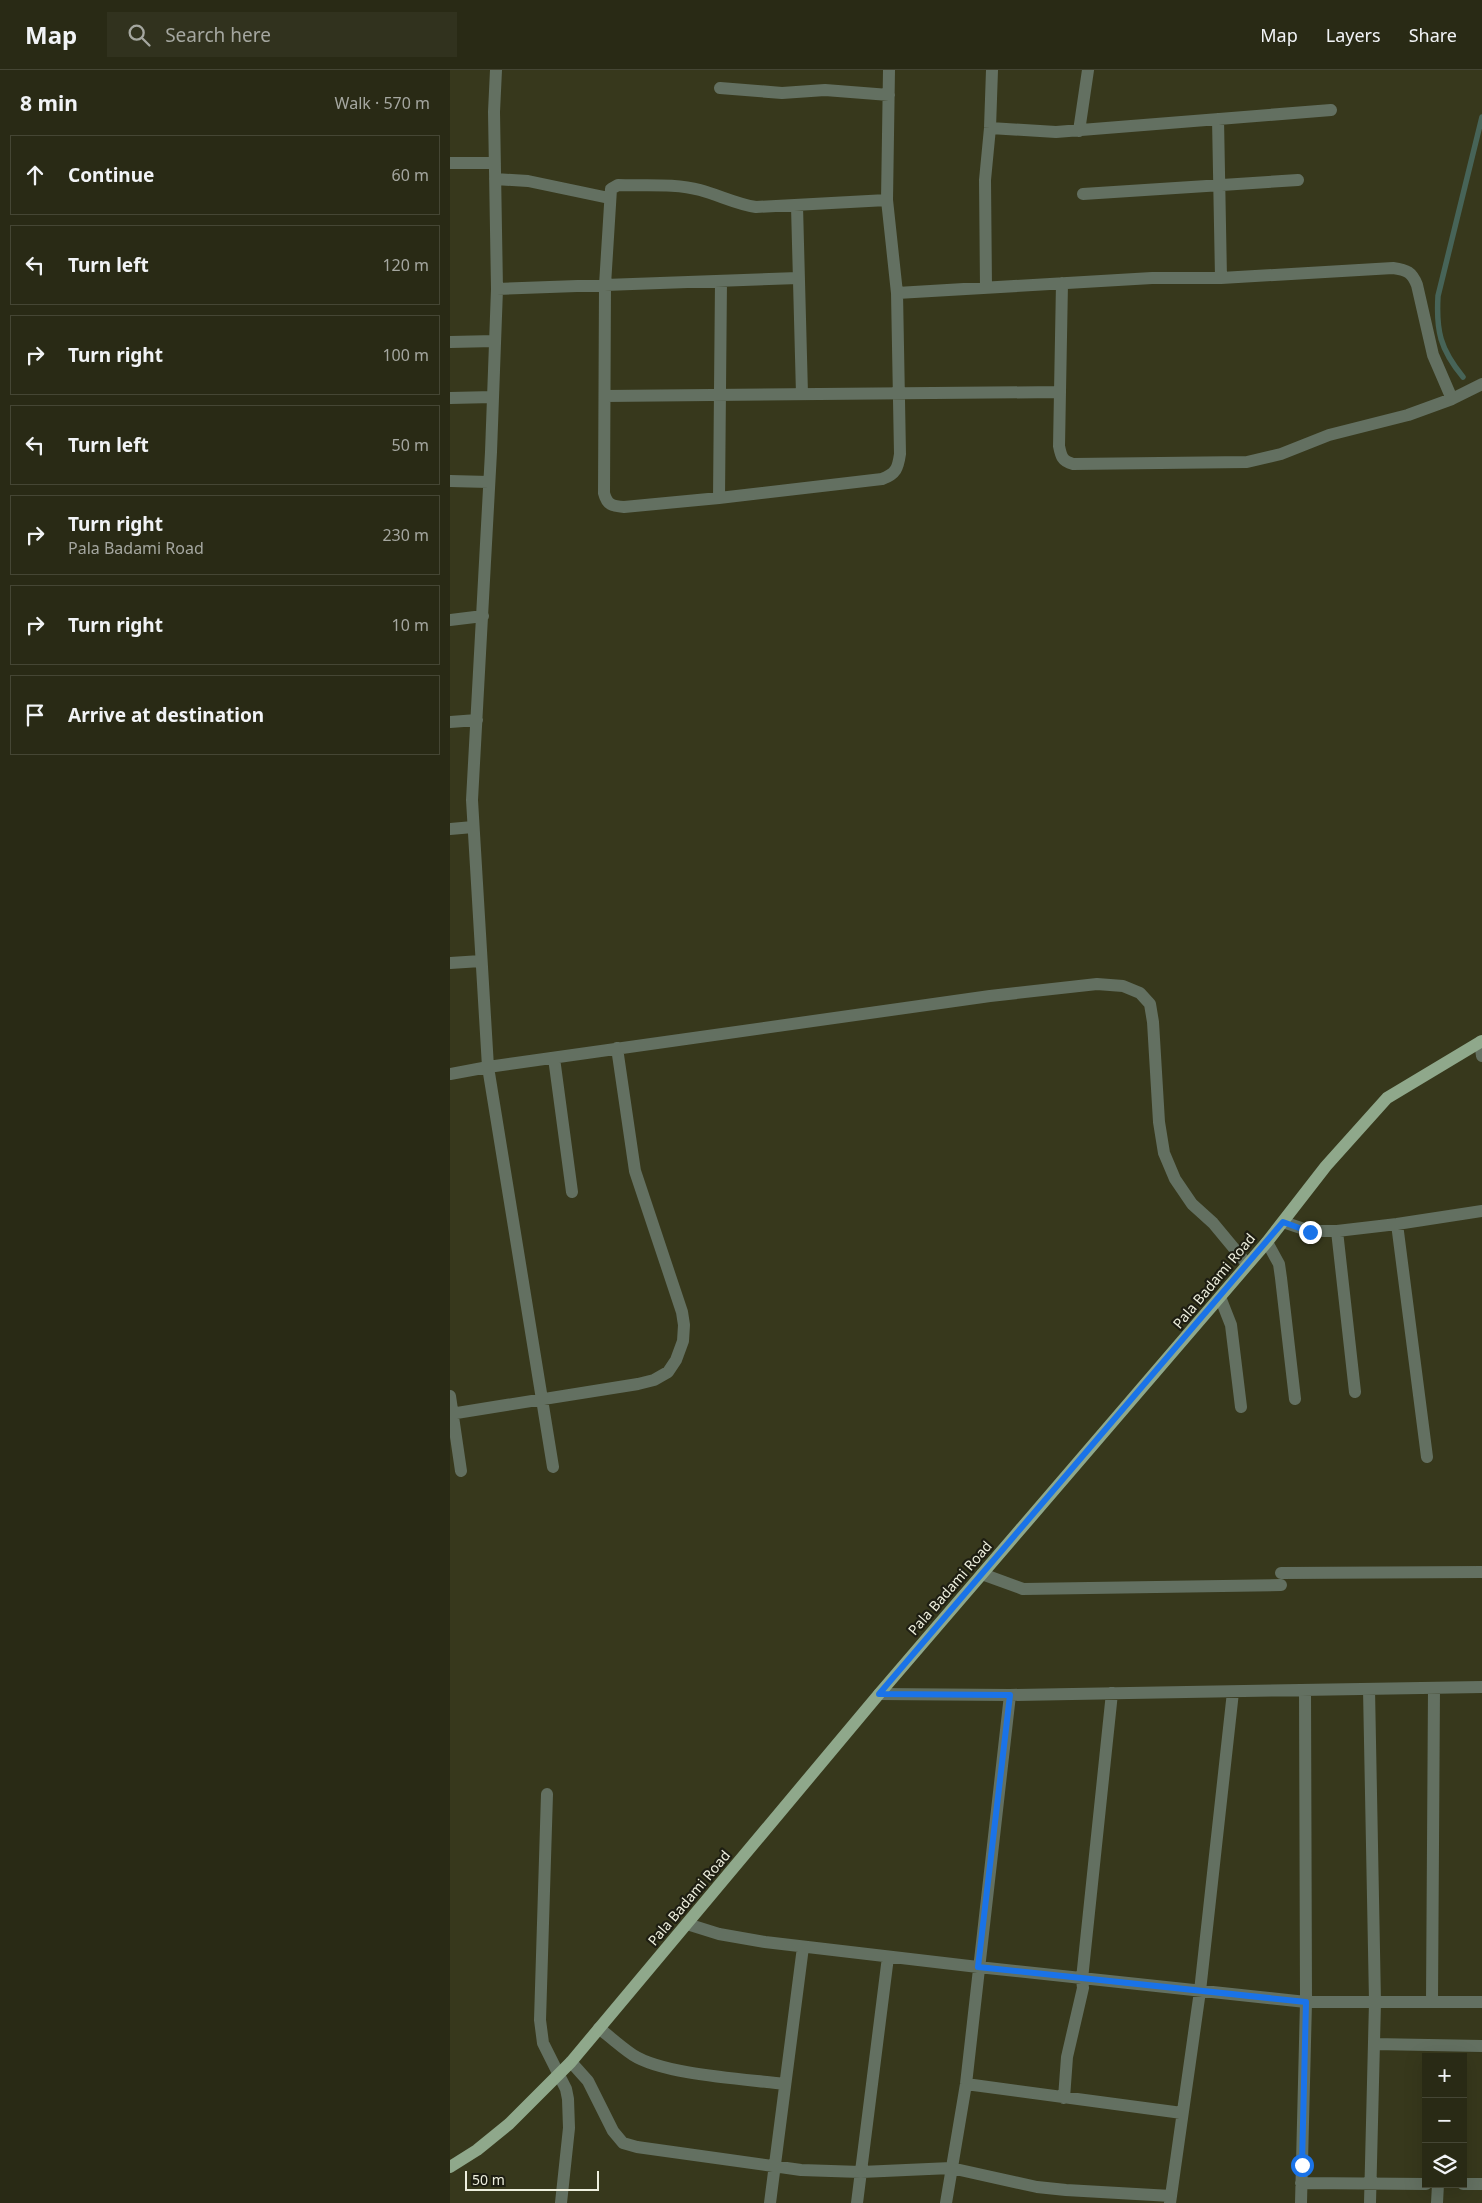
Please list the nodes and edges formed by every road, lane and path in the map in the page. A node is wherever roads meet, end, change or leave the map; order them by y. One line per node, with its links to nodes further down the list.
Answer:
1 (496, 70): 12 (street)
2 (890, 70): 6 (street)
3 (992, 70): 9 (street)
4 (1088, 70): 10 (street)
5 (720, 88): 6 (street)
6 (889, 95): 18 (street)
7 (1331, 110): 8 (street)
8 (1218, 119): 10 (street); 15 (street)
9 (990, 128): 10 (street); 25 (street)
10 (1079, 130)
11 (450, 163): 12 (street)
12 (495, 164): 13 (street)
13 (495, 179): 17 (street); 26 (street)
14 (1298, 180): 15 (street)
15 (1220, 187): 16 (street); 21 (street)
16 (1082, 194)
17 (610, 198): 19 (street); 24 (street)
18 (887, 200): 19 (street); 27 (street)
19 (797, 206): 20 (street)
20 (798, 278): 22 (street); 33 (street)
21 (1221, 278): 23 (street); 38 (street)
22 (721, 281): 24 (street); 34 (street)
23 (1062, 283): 25 (street); 31 (street)
24 (606, 285): 26 (street); 35 (street)
25 (986, 288): 27 (street)
26 (497, 289): 28 (street)
27 (897, 293): 32 (street)
28 (495, 341): 29 (street); 36 (street)
29 (450, 342)
30 (1482, 384): 38 (street)
31 (1060, 392): 32 (street); 38 (street)
32 (899, 393): 33 (street); 41 (street)
33 (802, 394): 34 (street)
34 (721, 395): 35 (street); 41 (street)
35 (604, 396): 41 (street)
36 (493, 397): 37 (street); 40 (street)
37 (450, 398)
38 (1452, 399)
39 (450, 481): 40 (street)
40 (489, 482): 42 (street)
41 (719, 498)
42 (483, 616): 43 (street); 44 (street)
43 (450, 620)
44 (478, 720): 45 (street); 46 (street)
45 (450, 722)
46 (473, 827): 47 (street); 48 (street)
47 (450, 829)
48 (481, 961): 49 (street); 54 (street)
49 (450, 963)
50 (1481, 1042): 52 (street); 58 (main road, Pala Badami Road)
51 (617, 1048): 53 (street); 62 (street); 66 (street)
52 (1482, 1056)
53 (554, 1058): 54 (street); 56 (street)
54 (488, 1067): 55 (street); 66 (street)
55 (450, 1074)
56 (572, 1192)
57 (1482, 1211): 59 (street)
58 (1283, 1222): 60 (street); 61 (main road, Pala Badami Road)
59 (1397, 1224): 60 (street); 70 (street)
60 (1337, 1231): 64 (street)
61 (1267, 1242): 62 (main road, Pala Badami Road); 67 (street)
62 (1247, 1264): 63 (main road, Pala Badami Road)
63 (1220, 1297): 68 (street); 74 (main road, Pala Badami Road)
64 (1355, 1392)
65 (450, 1396): 69 (street)
66 (542, 1398): 69 (street); 71 (street)
67 (1296, 1399)
68 (1241, 1407)
69 (452, 1414): 72 (street)
70 (1427, 1457)
71 (553, 1467)
72 (461, 1471)
73 (1482, 1572): 74 (street)
74 (982, 1574): 81 (main road, Pala Badami Road)
75 (1482, 1687): 76 (street)
76 (1434, 1688): 77 (street); 92 (street)
77 (1370, 1689): 78 (street); 91 (street)
78 (1305, 1690): 79 (street); 90 (street)
79 (1233, 1692): 80 (street); 89 (street)
80 (1112, 1693): 82 (street); 88 (street)
81 (879, 1694): 82 (street); 84 (main road, Pala Badami Road)
82 (1010, 1695): 87 (street)
83 (547, 1794): 99 (street)
84 (687, 1924): 85 (street); 94 (main road, Pala Badami Road)
85 (803, 1947): 86 (street); 100 (street)
86 (888, 1957): 87 (street); 107 (street)
87 (978, 1967): 88 (street); 101 (street)
88 (1082, 1979): 89 (street); 102 (street)
89 (1200, 1990): 90 (street); 103 (street)
90 (1306, 2002): 91 (street); 108 (street)
91 (1375, 2002): 92 (street); 95 (street)
92 (1432, 2002): 93 (street)
93 (1482, 2002)
94 (599, 2028): 98 (main road, Pala Badami Road); 100 (street)
95 (1374, 2044): 97 (street); 109 (street)
96 (1482, 2046): 97 (street)
97 (1441, 2051)
98 (571, 2062): 99 (main road, Pala Badami Road); 105 (street)
99 (558, 2075): 104 (main road, Pala Badami Road); 115 (street)
100 (785, 2084): 105 (street)
101 (966, 2084): 102 (street); 106 (street)
102 (1064, 2098): 103 (street)
103 (1182, 2113): 114 (street)
104 (450, 2167)
105 (775, 2167): 107 (street); 116 (street)
106 (951, 2168): 107 (street); 114 (street); 118 (street)
107 (861, 2172): 117 (street)
108 (1301, 2183): 109 (street); 119 (street)
109 (1371, 2183): 110 (street); 120 (street)
110 (1422, 2184)
111 (1467, 2184): 112 (street)
112 (1482, 2184)
113 (1438, 2188): 121 (street)
114 (1171, 2199)
115 (562, 2203)
116 (770, 2203)
117 (857, 2203)
118 (946, 2203)
119 (1301, 2203)
120 (1370, 2203)
121 (1437, 2203)

